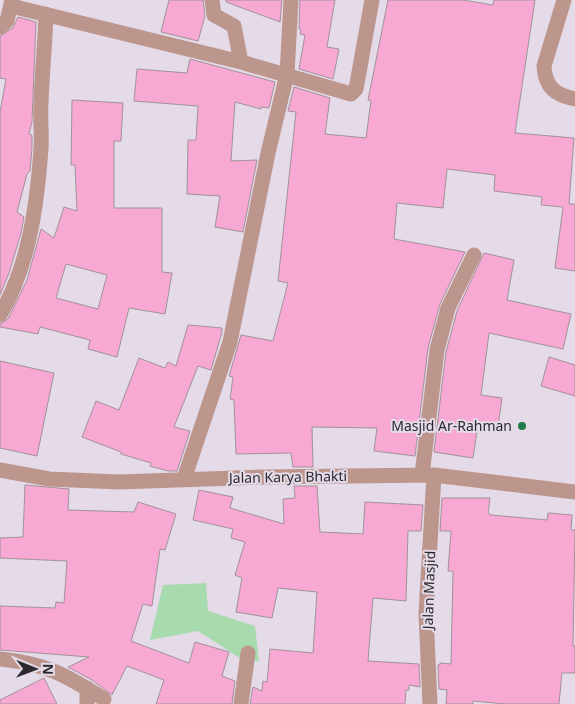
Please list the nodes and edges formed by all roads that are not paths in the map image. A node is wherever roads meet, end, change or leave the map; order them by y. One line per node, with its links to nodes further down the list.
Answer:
1 (212, 0): 8 (street)
2 (290, 0): 9 (street)
3 (372, 0): 9 (street)
4 (564, 0): 10 (street)
5 (11, 3): 6 (street); 7 (street)
6 (46, 14): 8 (street); 12 (street)
7 (0, 27)
8 (241, 62): 9 (street)
9 (287, 74): 15 (street)
10 (575, 99)
11 (474, 256): 14 (street, Jalan Masjid)
12 (0, 315)
13 (0, 470): 15 (street, Jalan Karya Bhakti)
14 (428, 475): 15 (street, Jalan Karya Bhakti); 16 (street, Jalan Karya Bhakti); 23 (street, Jalan Masjid)
15 (184, 480)
16 (575, 492)
17 (248, 653): 22 (street)
18 (0, 658): 19 (street)
19 (87, 688): 20 (street); 21 (street)
20 (104, 699)
21 (87, 704)
22 (242, 704)
23 (430, 704)

